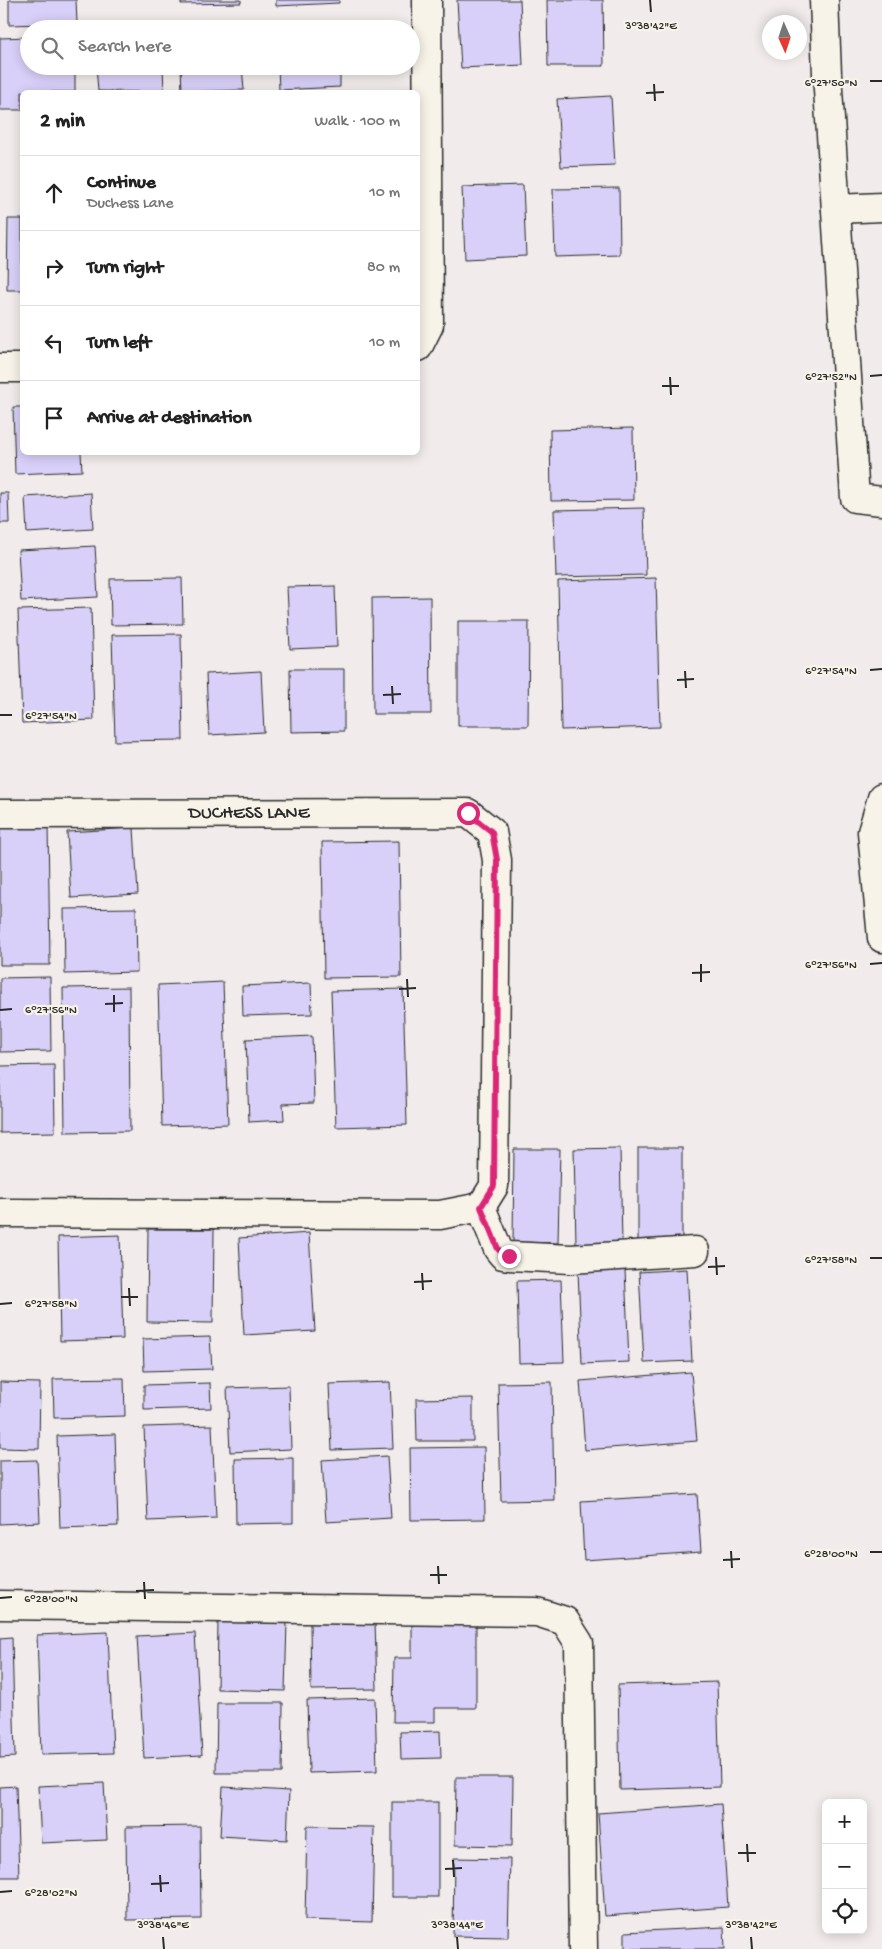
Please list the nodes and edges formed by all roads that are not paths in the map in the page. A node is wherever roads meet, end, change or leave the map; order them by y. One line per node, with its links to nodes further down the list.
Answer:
1 (427, 0): 5 (street)
2 (824, 0): 4 (street)
3 (882, 207): 4 (street)
4 (836, 209): 8 (street)
5 (420, 343)
6 (0, 368): 7 (street)
7 (20, 368)
8 (882, 501)
9 (882, 798): 11 (street)
10 (0, 814): 12 (street, DUCHESS LANE)
11 (882, 938)
12 (481, 1207): 13 (street); 14 (street)
13 (0, 1213)
14 (695, 1251)
15 (0, 1605): 16 (street)
16 (583, 1949)

